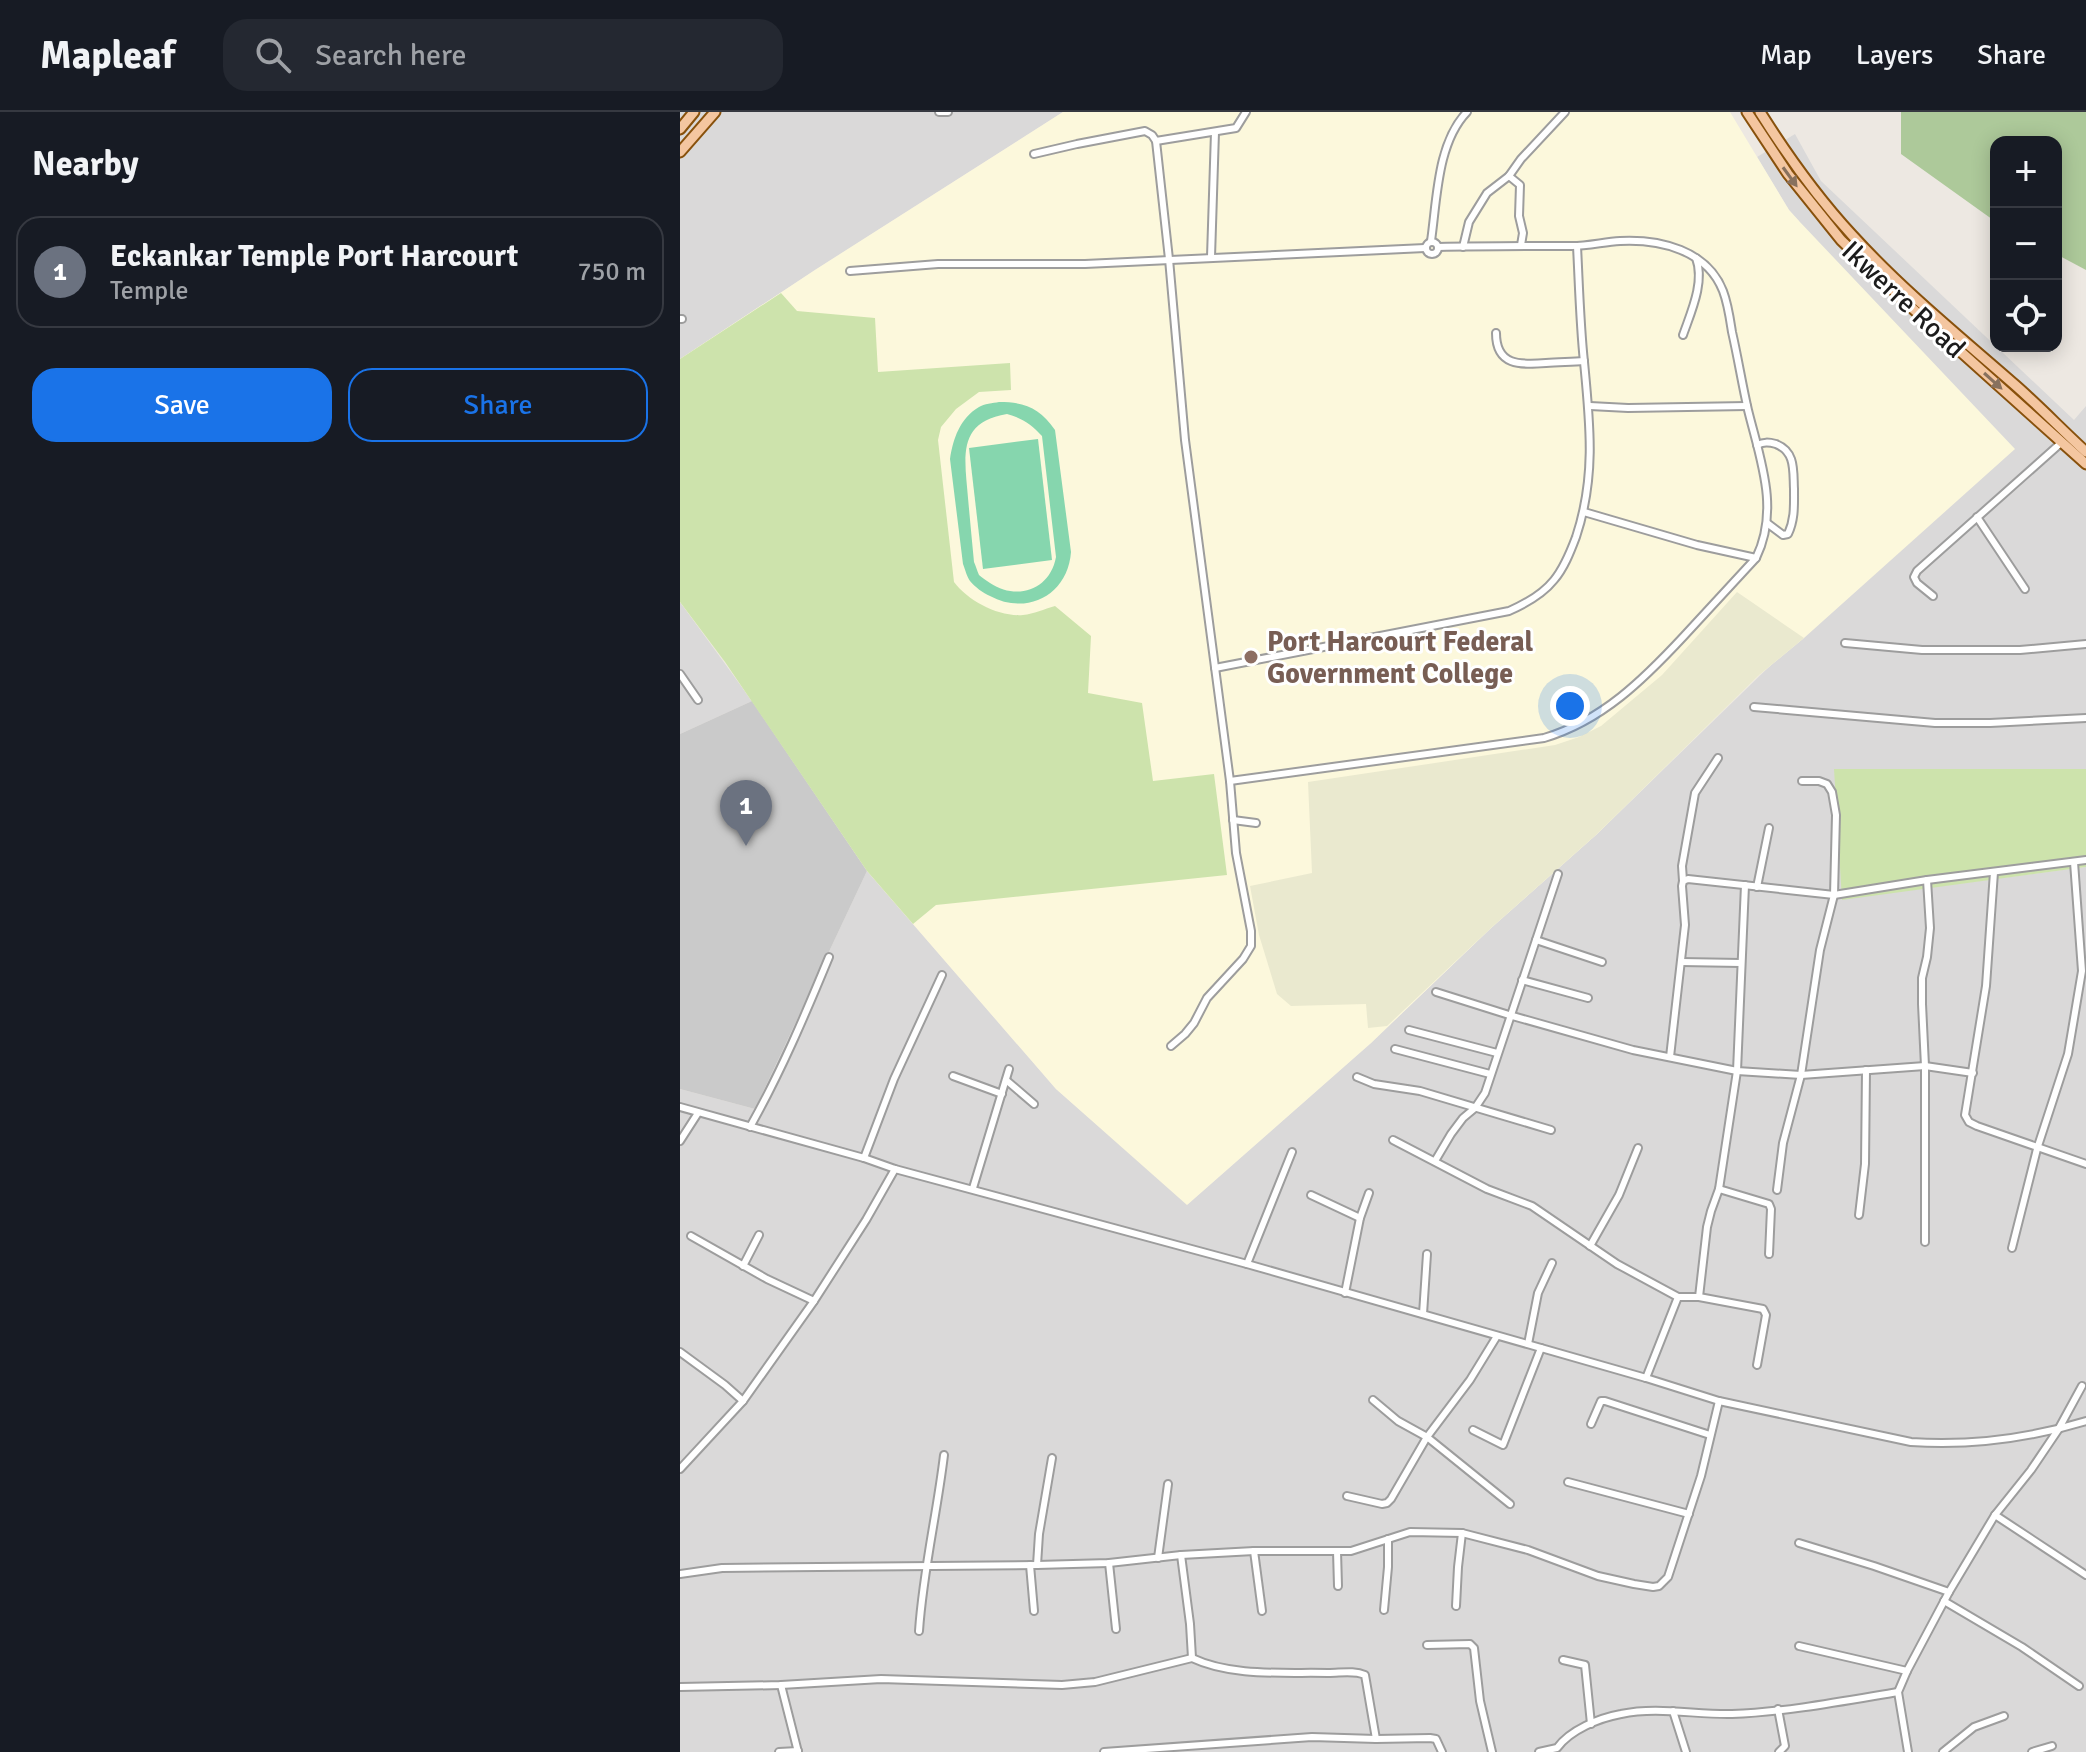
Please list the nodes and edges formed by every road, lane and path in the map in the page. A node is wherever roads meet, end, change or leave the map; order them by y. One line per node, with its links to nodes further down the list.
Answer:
1 (694, 112): 10 (main road)
2 (715, 112): 13 (main road)
3 (939, 112): 4 (street)
4 (948, 112)
5 (1246, 112): 11 (street)
6 (1467, 112): 16 (street)
7 (1565, 112): 15 (street)
8 (1747, 112): 31 (main road, Ikwerre Road, one-way to 31)
9 (1760, 112): 33 (main road, Ikwerre Road)
10 (680, 129)
11 (1215, 132): 12 (street); 22 (street)
12 (1156, 141): 14 (street); 24 (street)
13 (680, 152)
14 (1034, 154)
15 (1509, 176): 17 (street); 20 (street)
16 (1431, 241): 19 (street); 21 (street)
17 (1521, 245): 18 (street); 20 (street)
18 (1577, 246): 23 (street); 28 (street)
19 (1438, 247): 20 (street); 21 (street)
20 (1463, 247)
21 (1425, 248): 22 (street)
22 (1211, 257): 24 (street)
23 (1696, 258): 27 (street); 30 (street)
24 (1169, 259): 25 (street); 43 (street)
25 (850, 271)
26 (1496, 333): 28 (street)
27 (1683, 335)
28 (1584, 361): 29 (street)
29 (1590, 406): 30 (street); 35 (street)
30 (1747, 406): 32 (street)
31 (2062, 442): 34 (main road, Ikwerre Road); 36 (street)
32 (1757, 445): 37 (street); 37 (street)
33 (2086, 452)
34 (2086, 464)
35 (1584, 512): 38 (street); 43 (street)
36 (1977, 517): 39 (street); 40 (street)
37 (1767, 523): 38 (street)
38 (1756, 558): 49 (street)
39 (2025, 589)
40 (1933, 596)
41 (1845, 643): 42 (street)
42 (2086, 644)
43 (1215, 668): 49 (street)
44 (680, 674): 45 (street)
45 (698, 700)
46 (1754, 707): 47 (street)
47 (2086, 718)
48 (1718, 758): 59 (street)
49 (1230, 781): 51 (street)
50 (1802, 781): 62 (street)
51 (1233, 820): 52 (street); 74 (street)
52 (1256, 823)
53 (1769, 828): 61 (street)
54 (2086, 860): 55 (street)
55 (2074, 862): 56 (street); 98 (street)
56 (1994, 872): 58 (street); 82 (street)
57 (1558, 874): 63 (street)
58 (1927, 880): 62 (street); 78 (street)
59 (1683, 881): 60 (street); 66 (street)
60 (1745, 885): 61 (street); 67 (street)
61 (1757, 887): 62 (street)
62 (1834, 895): 84 (street)
63 (1536, 940): 65 (street); 69 (street)
64 (829, 957): 93 (street)
65 (1602, 962)
66 (1681, 962): 67 (street); 77 (street)
67 (1741, 963): 81 (street)
68 (942, 975): 100 (street)
69 (1522, 980): 71 (street); 72 (street)
70 (1436, 992): 72 (street)
71 (1588, 998)
72 (1509, 1015): 76 (street); 77 (street)
73 (1409, 1030): 76 (street)
74 (1171, 1046)
75 (1395, 1049): 83 (street)
76 (1497, 1053): 83 (street)
77 (1670, 1057): 81 (street)
78 (1925, 1066): 80 (street); 82 (street); 113 (street)
79 (1009, 1069): 87 (street)
80 (1866, 1070): 84 (street); 109 (street)
81 (1737, 1071): 84 (street); 105 (street)
82 (1973, 1073): 98 (street)
83 (1490, 1074): 91 (street)
84 (1801, 1075): 106 (street)
85 (953, 1076): 88 (street)
86 (1357, 1077): 91 (street)
87 (1006, 1080): 88 (street); 89 (street)
88 (1002, 1094): 104 (street)
89 (1034, 1104)
90 (680, 1107): 92 (street)
91 (1475, 1108): 94 (street); 101 (street)
92 (698, 1113): 93 (street); 96 (street)
93 (750, 1127): 100 (street)
94 (1551, 1130)
95 (1393, 1140): 101 (street)
96 (680, 1141)
97 (1638, 1148): 114 (street)
98 (2037, 1149): 102 (street); 115 (street)
99 (1292, 1152): 119 (street)
100 (864, 1158): 103 (street)
101 (1435, 1161): 114 (street)
102 (2086, 1164)
103 (895, 1169): 104 (street); 124 (street)
104 (973, 1188): 119 (street)
105 (1719, 1189): 117 (street); 123 (street)
106 (1777, 1190)
107 (1369, 1193): 110 (street)
108 (1311, 1195): 110 (street)
109 (1859, 1215)
110 (1360, 1218): 121 (street)
111 (759, 1235): 120 (street)
112 (691, 1236): 120 (street)
113 (1925, 1242)
114 (1590, 1246): 122 (street)
115 (2012, 1248)
116 (1427, 1254): 125 (street)
117 (1769, 1254)
118 (1552, 1263): 127 (street)
119 (1247, 1264): 121 (street)
120 (743, 1266): 124 (street)
121 (1345, 1293): 125 (street)
122 (1678, 1297): 123 (street); 131 (street)
123 (1699, 1297): 130 (street)
124 (814, 1301): 134 (street)
125 (1423, 1314): 126 (street)
126 (1497, 1336): 127 (street); 141 (street)
127 (1528, 1344): 128 (street)
128 (1541, 1348): 131 (street); 138 (street)
129 (680, 1352): 134 (street)
130 (1757, 1365)
131 (1646, 1378): 135 (street)
132 (2082, 1386): 139 (street)
133 (1373, 1400): 141 (street)
134 (743, 1401): 144 (street)
135 (1719, 1401): 139 (street); 140 (street)
136 (2086, 1421): 139 (street)
137 (1591, 1424): 140 (street)
138 (1473, 1430)
139 (2058, 1430): 150 (street)
140 (1710, 1435): 149 (street)
141 (1427, 1437): 147 (street); 148 (street)
142 (944, 1455): 159 (street)
143 (1052, 1458): 160 (street)
144 (680, 1469)
145 (1568, 1482): 149 (street)
146 (1168, 1484): 157 (street)
147 (1347, 1496)
148 (1510, 1504)
149 (1689, 1514): 151 (street)
150 (1995, 1515): 162 (street); 164 (street)
151 (1462, 1533): 152 (street); 166 (street)
152 (1388, 1539): 155 (street); 167 (street)
153 (1799, 1543): 164 (street)
154 (1254, 1551): 155 (street); 156 (street); 169 (street)
155 (1337, 1551): 163 (street)
156 (1181, 1555): 157 (street); 174 (street)
157 (1158, 1558): 158 (street)
158 (1109, 1563): 160 (street); 170 (street)
159 (927, 1565): 160 (street); 161 (street); 171 (street)
160 (1033, 1565): 168 (street)
161 (680, 1574)
162 (2086, 1575)
163 (1338, 1586)
164 (1949, 1592): 165 (street)
165 (1944, 1601): 176 (street); 178 (street)
166 (1456, 1606)
167 (1384, 1610)
168 (1034, 1611)
169 (1262, 1611)
170 (1116, 1629)
171 (919, 1631)
172 (1427, 1645): 192 (street)
173 (1799, 1646): 176 (street)
174 (1192, 1658): 177 (street); 185 (street)
175 (1563, 1660): 184 (street)
176 (1907, 1671): 180 (street)
177 (781, 1685): 179 (street); 189 (street)
178 (2079, 1686)
179 (680, 1687)
180 (1898, 1692): 181 (street); 196 (street)
181 (1778, 1709): 182 (street); 195 (street)
182 (1673, 1711): 184 (street); 194 (street)
183 (2004, 1716): 197 (street)
184 (1591, 1724): 187 (street)
185 (1376, 1739): 190 (street); 191 (street)
186 (2052, 1746): 198 (street)
187 (1557, 1750): 193 (street)
188 (779, 1752): 189 (street)
189 (798, 1752)
190 (1104, 1752)
191 (1442, 1752)
192 (1492, 1752)
193 (1539, 1752)
194 (1686, 1752)
195 (1779, 1752)
196 (1908, 1752)
197 (1943, 1752)
198 (2032, 1752)

